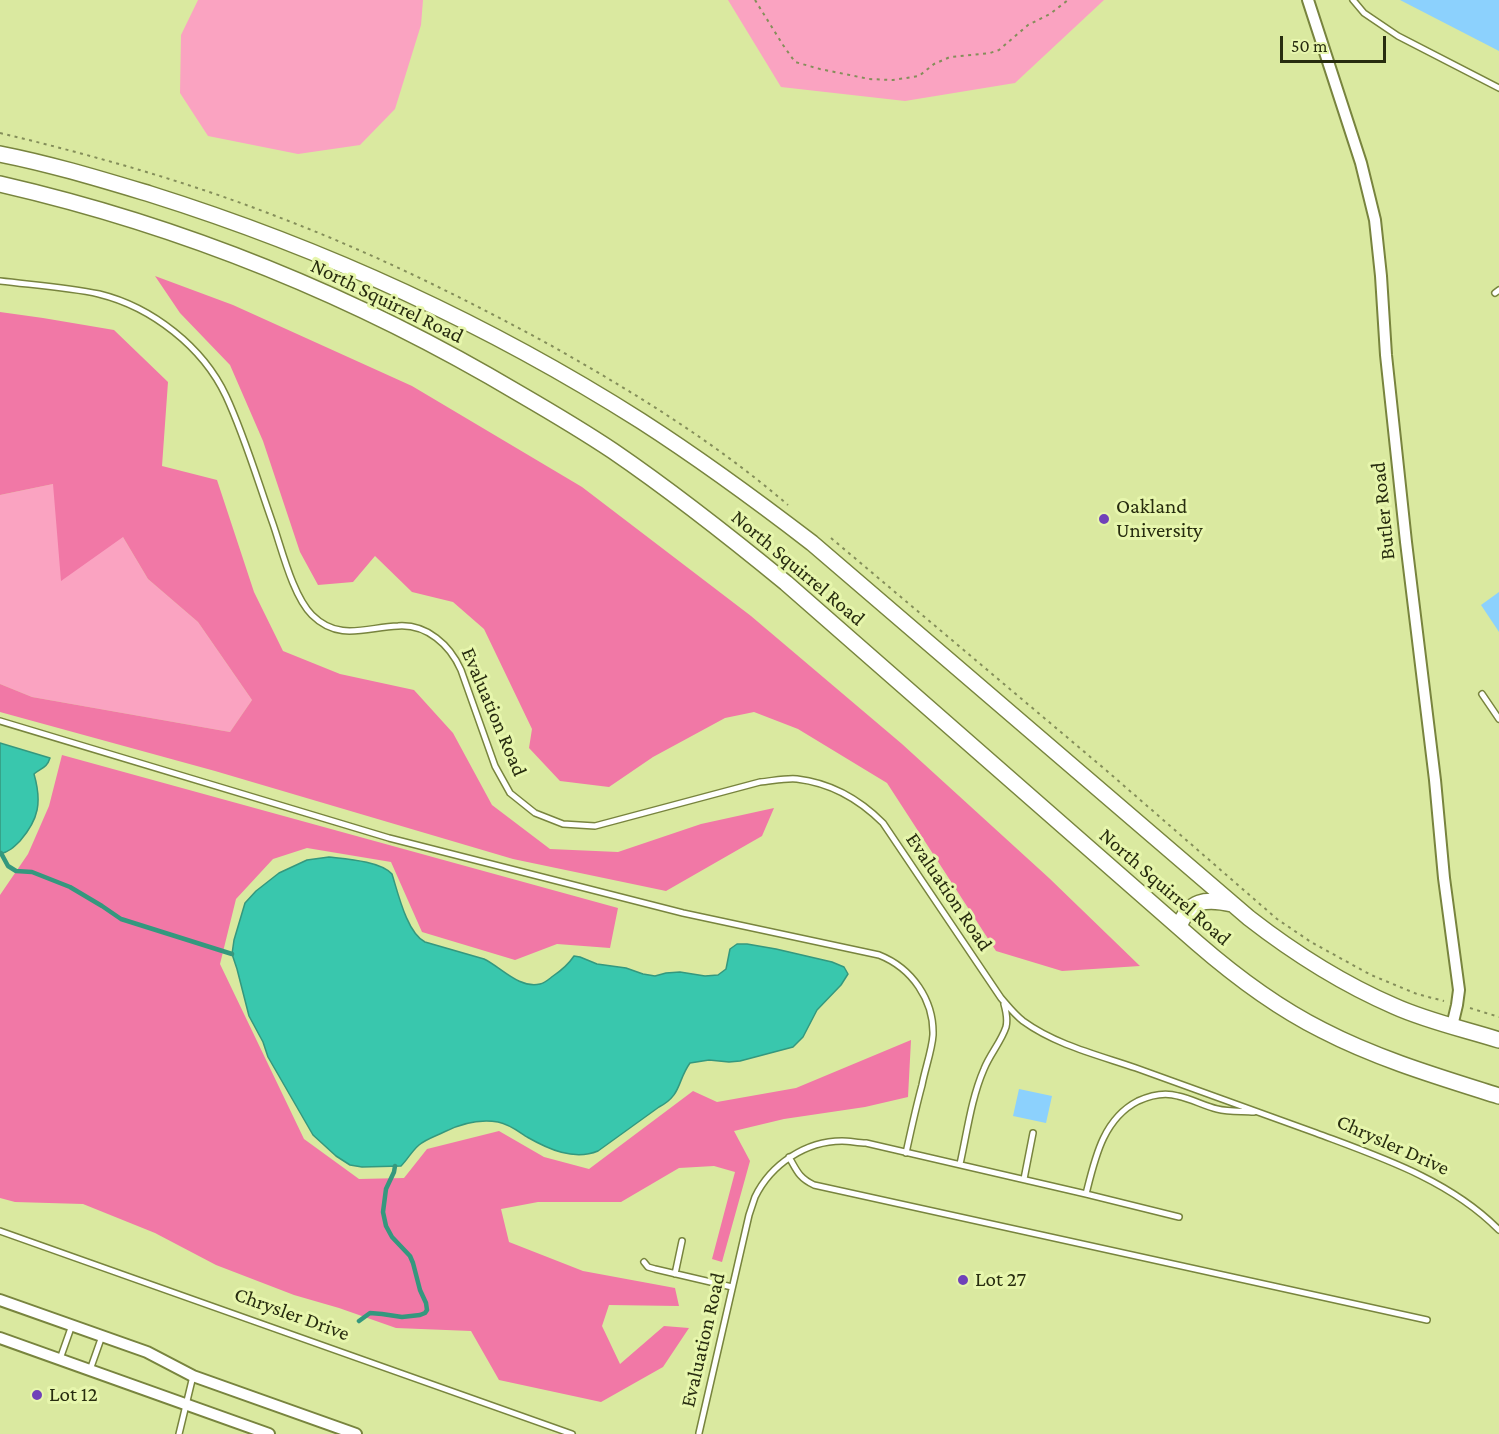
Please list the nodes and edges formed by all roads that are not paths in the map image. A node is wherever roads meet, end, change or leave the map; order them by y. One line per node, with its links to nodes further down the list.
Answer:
1 (1308, 0): 13 (street, Butler Road)
2 (1353, 0): 3 (lane)
3 (1499, 88)
4 (0, 154): 10 (main road, North Squirrel Road)
5 (0, 184): 11 (main road, North Squirrel Road)
6 (0, 281): 12 (lane, Evaluation Road)
7 (1482, 694): 8 (lane)
8 (1499, 719)
9 (0, 722): 18 (lane)
10 (1232, 904): 11 (main road); 13 (main road, North Squirrel Road)
11 (1179, 927): 15 (main road, North Squirrel Road)
12 (1001, 998): 16 (lane, Evaluation Road); 20 (lane, Evaluation Road)
13 (1452, 1026): 14 (main road, North Squirrel Road)
14 (1499, 1040)
15 (1499, 1096)
16 (1262, 1113): 22 (lane); 24 (lane, Chrysler Drive)
17 (1033, 1133): 21 (lane)
18 (906, 1153): 19 (lane, Evaluation Road); 20 (lane, Evaluation Road)
19 (789, 1157): 29 (lane, Evaluation Road); 31 (lane)
20 (960, 1164): 21 (lane, Evaluation Road)
21 (1024, 1179): 22 (lane, Evaluation Road)
22 (1086, 1194): 23 (lane, Evaluation Road)
23 (1179, 1217)
24 (1499, 1230)
25 (0, 1231): 43 (lane, Chrysler Drive)
26 (682, 1241): 28 (lane)
27 (644, 1262): 28 (lane)
28 (675, 1274): 29 (lane)
29 (732, 1287): 39 (lane, Evaluation Road)
30 (0, 1300): 32 (street)
31 (1427, 1320)
32 (72, 1325): 33 (street); 35 (lane)
33 (102, 1336): 36 (lane); 37 (street)
34 (0, 1338): 35 (street)
35 (60, 1359): 36 (street)
36 (90, 1370): 38 (street)
37 (193, 1376): 38 (lane); 42 (street)
38 (186, 1405): 40 (lane); 41 (street)
39 (699, 1433)
40 (179, 1434)
41 (269, 1434)
42 (356, 1434)
43 (572, 1434)

